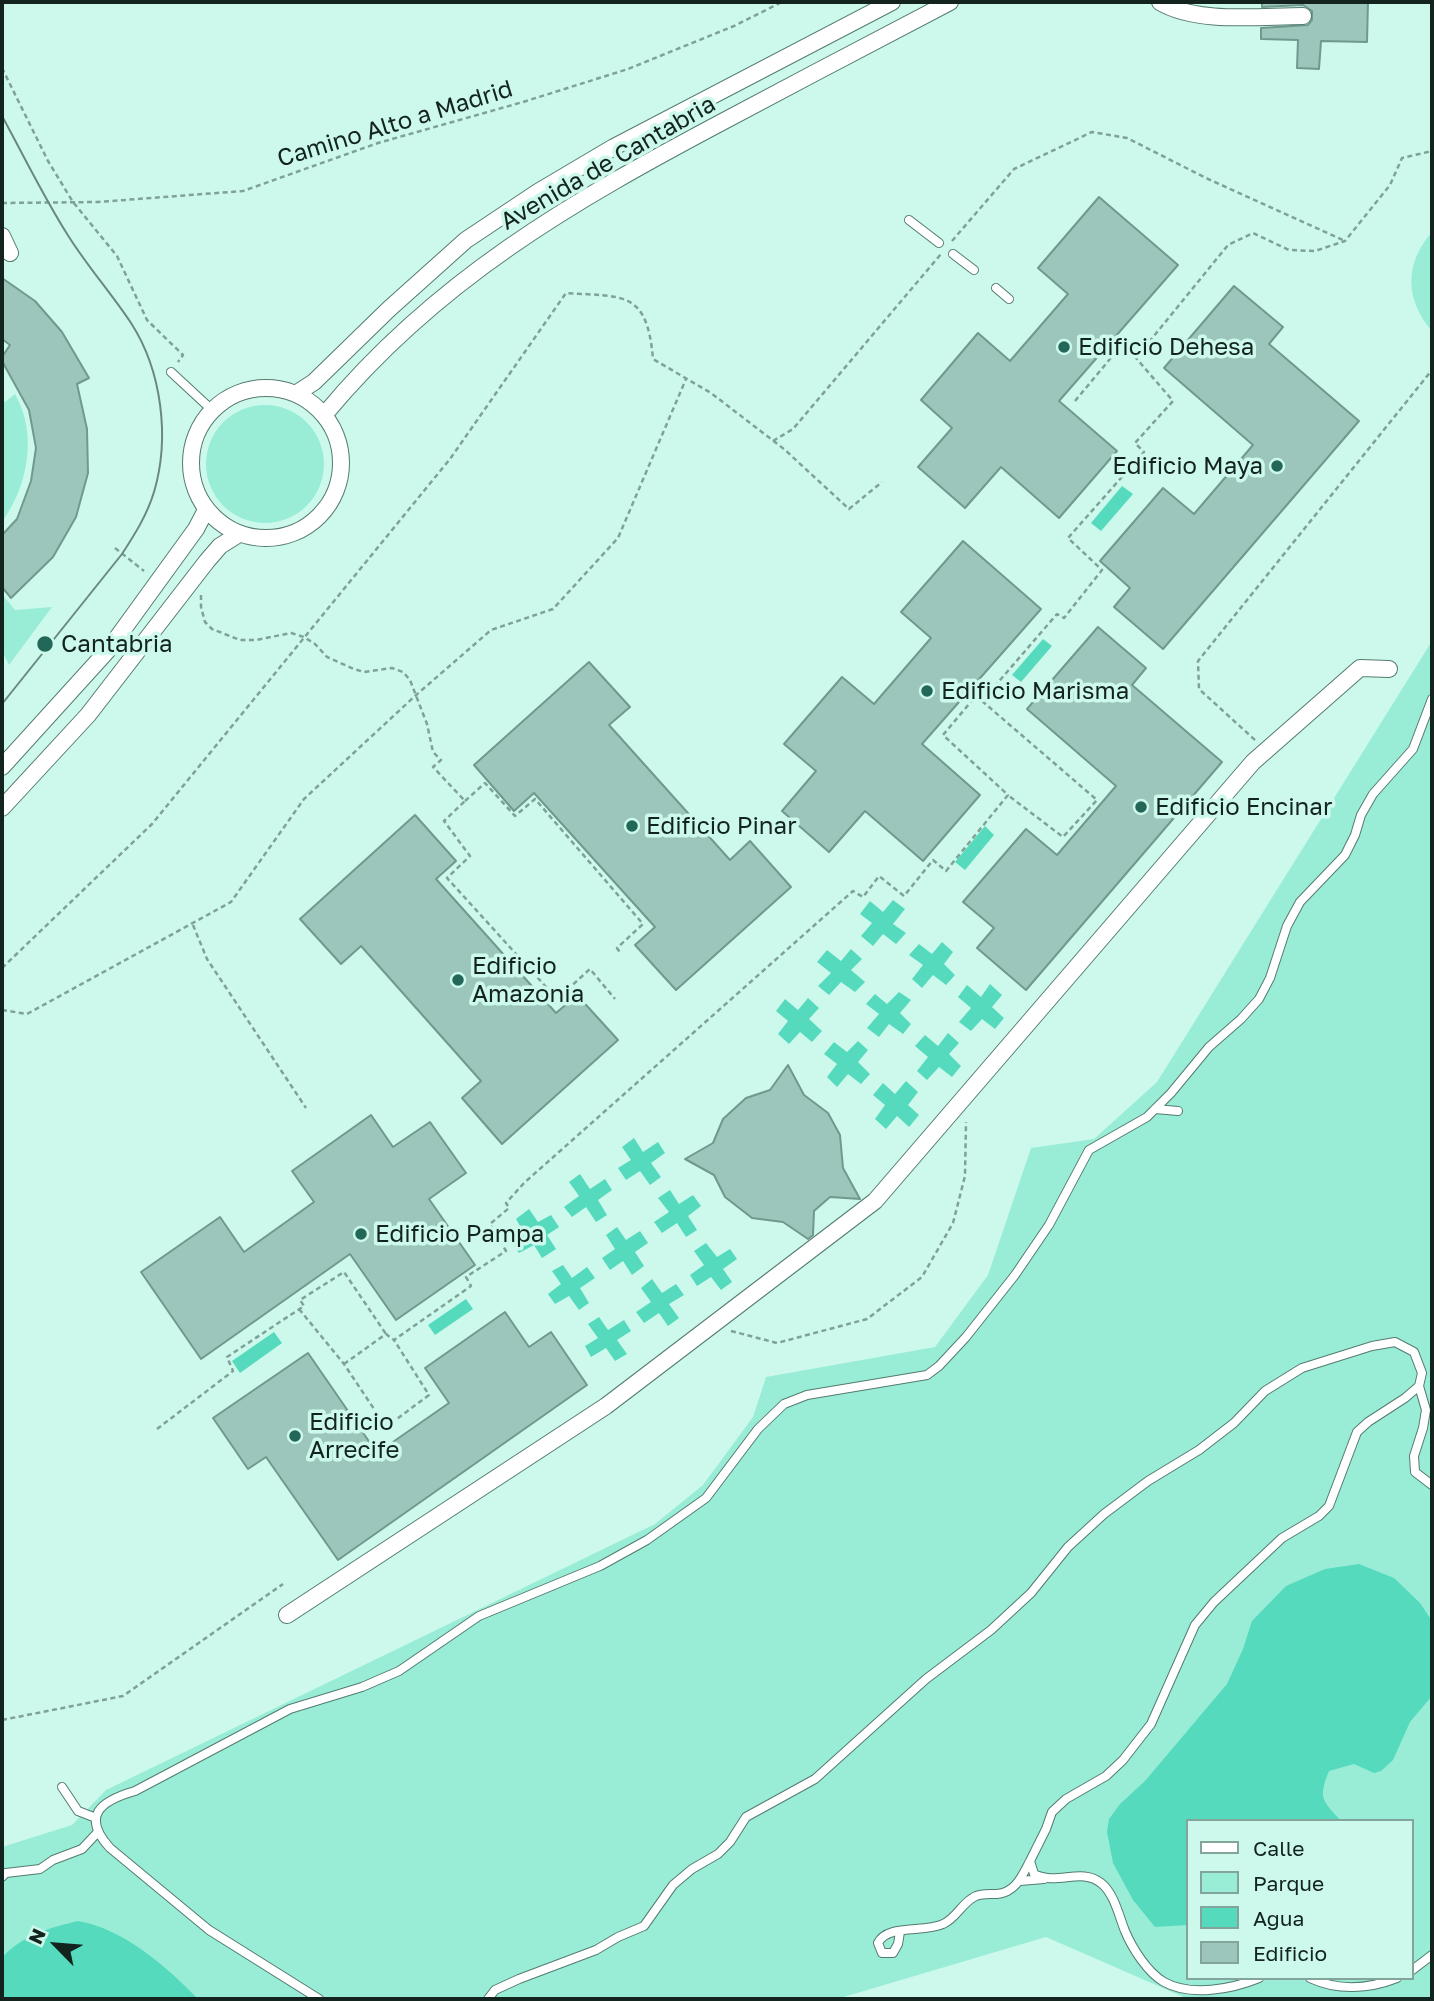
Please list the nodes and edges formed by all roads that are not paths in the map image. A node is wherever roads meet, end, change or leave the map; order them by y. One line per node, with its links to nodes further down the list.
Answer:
1 (892, 2): 14 (street, Avenida de Cantabria)
2 (950, 2): 16 (street, Avenida de Cantabria)
3 (1160, 2): 4 (street)
4 (1303, 16)
5 (909, 220): 7 (lane)
6 (2, 236): 8 (street)
7 (939, 243)
8 (10, 254)
9 (953, 254): 10 (lane)
10 (974, 270)
11 (996, 288): 12 (lane)
12 (1009, 299)
13 (171, 372): 15 (lane)
14 (296, 393): 15 (street); 16 (street)
15 (212, 410): 17 (street)
16 (325, 414): 18 (street)
17 (206, 510): 18 (street); 21 (street)
18 (239, 534): 22 (street)
19 (1389, 669): 27 (street)
20 (1432, 699): 23 (lane)
21 (2, 767)
22 (2, 808)
23 (1155, 1109): 24 (lane); 29 (lane)
24 (1178, 1111)
25 (1419, 1386): 26 (lane); 31 (lane); 42 (lane)
26 (1432, 1485)
27 (287, 1615)
28 (62, 1787): 29 (lane)
29 (96, 1818): 30 (lane)
30 (97, 1833): 32 (lane); 41 (lane)
31 (1030, 1861): 33 (lane); 34 (lane)
32 (2, 1877)
33 (1044, 1879): 34 (lane); 38 (lane)
34 (1020, 1881): 35 (lane)
35 (900, 1932)
36 (1432, 1955): 37 (lane)
37 (1413, 1969)
38 (1252, 1980)
39 (1315, 1980): 40 (lane)
40 (1389, 1980)
41 (319, 1999)
42 (488, 1999)

